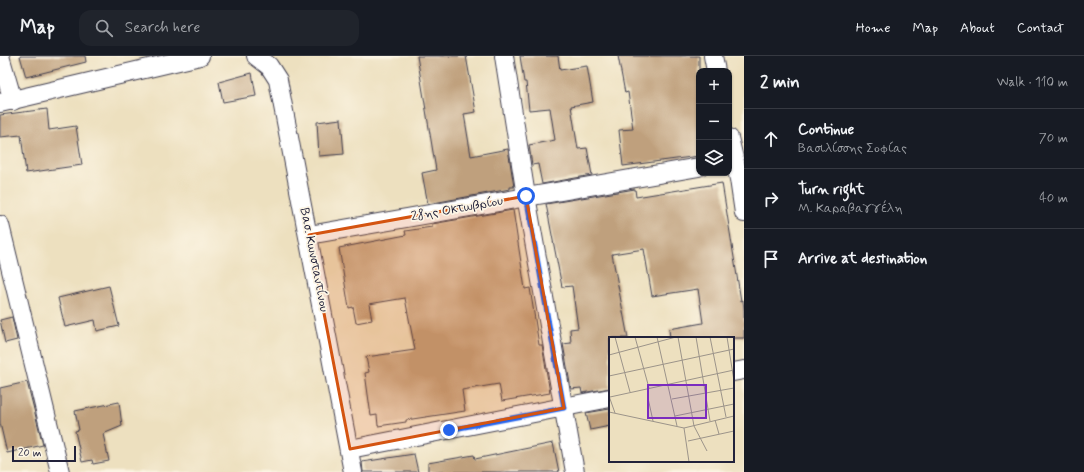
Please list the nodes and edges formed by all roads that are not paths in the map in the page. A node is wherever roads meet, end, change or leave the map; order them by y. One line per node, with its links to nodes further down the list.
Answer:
1 (0, 56): 7 (street)
2 (200, 56): 7 (street)
3 (256, 56): 14 (street, Βασ. Κωνσταντίνου)
4 (504, 56): 11 (street)
5 (713, 56): 6 (street)
6 (715, 68)
7 (6, 102)
8 (730, 140): 9 (street)
9 (736, 161): 12 (street)
10 (696, 168): 11 (street, 28ης Οκτωβρίου)
11 (526, 196): 14 (street, 28ης Οκτωβρίου); 18 (street)
12 (744, 213)
13 (0, 225): 20 (street)
14 (309, 235): 19 (street, Βασ. Κωνσταντίνου)
15 (744, 370): 16 (street)
16 (734, 372)
17 (609, 398): 18 (street)
18 (564, 408): 19 (street); 22 (street)
19 (350, 449): 21 (street, Βασ. Κωνσταντίνου)
20 (60, 472)
21 (353, 472)
22 (576, 472)

